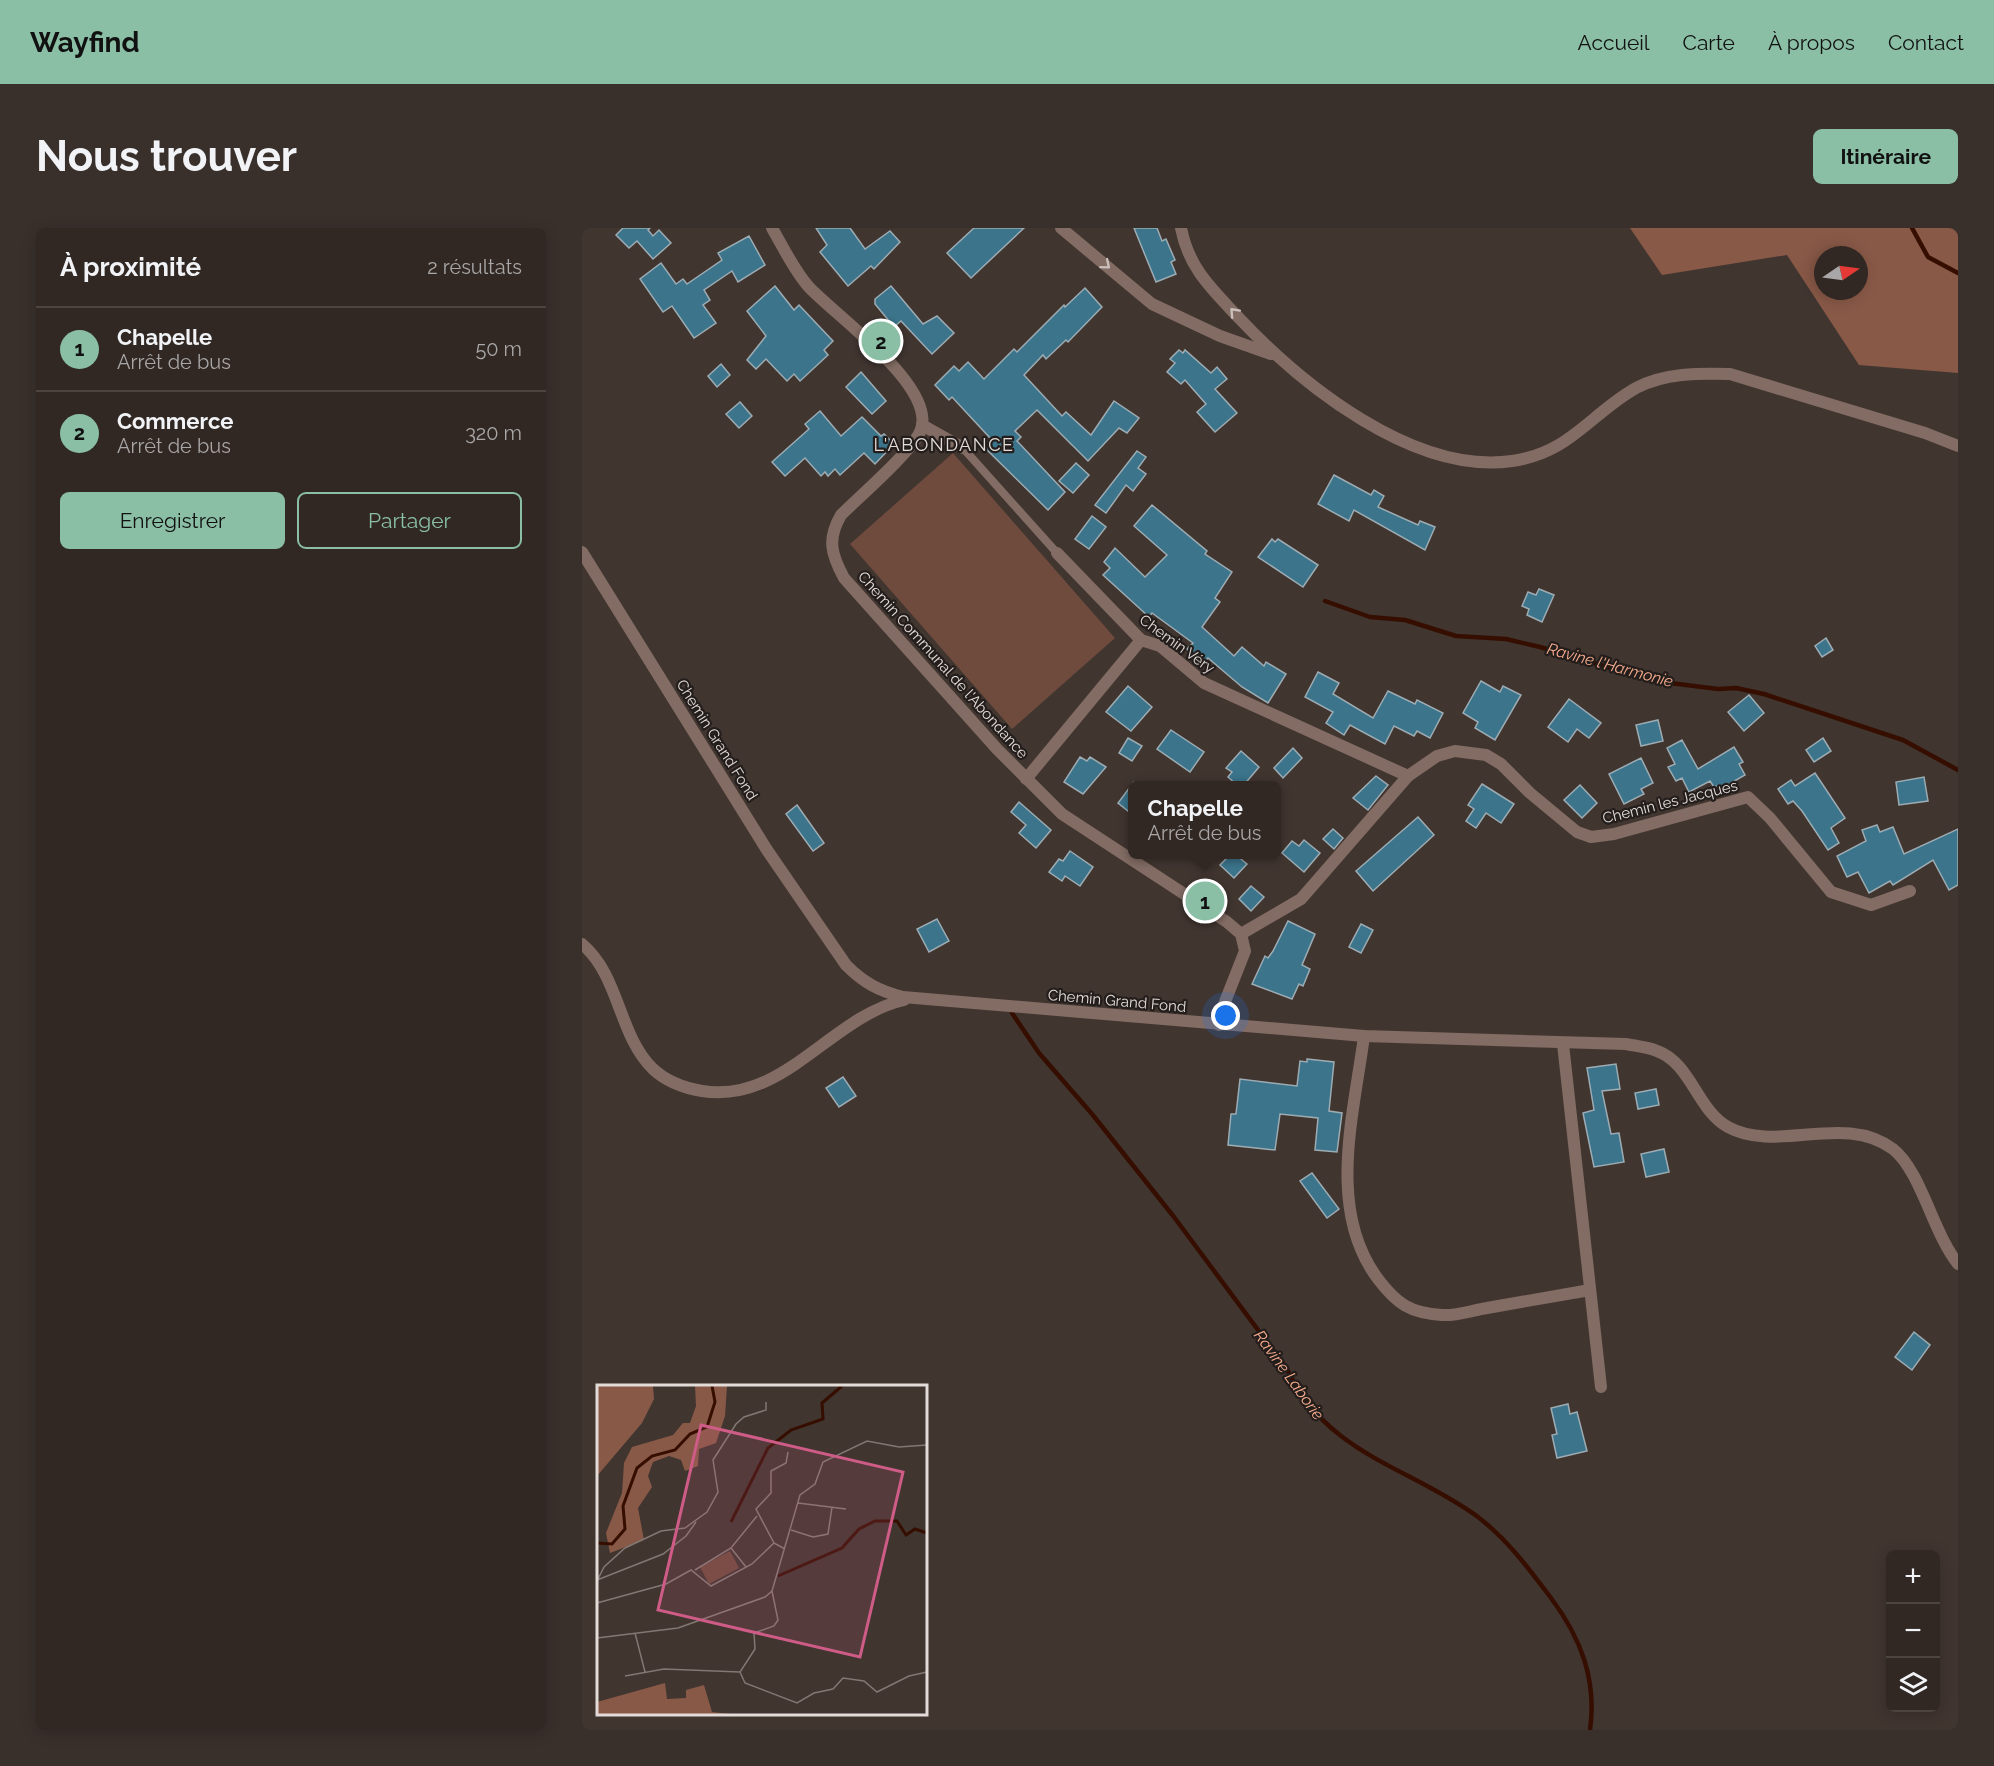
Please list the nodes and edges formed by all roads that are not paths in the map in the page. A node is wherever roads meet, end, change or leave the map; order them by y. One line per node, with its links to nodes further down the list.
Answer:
1 (772, 228): 5 (street)
2 (1061, 228): 4 (street, one-way to 4)
3 (1181, 228): 4 (street, one-way to 3)
4 (1274, 355): 6 (street)
5 (922, 425): 7 (street, Chemin Véry); 12 (street, Chemin Communal de l'Abondance)
6 (1958, 446)
7 (963, 448): 9 (lane, Chemin Véry)
8 (582, 552): 18 (street, Chemin Grand Fond)
9 (1057, 552): 10 (street, Chemin Véry)
10 (1141, 640): 11 (street, Chemin Véry); 12 (street)
11 (1408, 776): 15 (street, Chemin les Jacques); 16 (street, Chemin les Jacques)
12 (1026, 779): 13 (street, Chemin Communal de l'Abondance)
13 (1128, 857)
14 (1131, 859): 16 (street, Chemin Communal de l'Abondance)
15 (1910, 891)
16 (1241, 934): 19 (street)
17 (582, 944): 18 (street)
18 (903, 997): 19 (street, Chemin Grand Fond)
19 (1219, 1025): 20 (street, Chemin Grand Fond)
20 (1364, 1036): 21 (street, Chemin Grand Fond); 23 (street)
21 (1563, 1044): 22 (street, Chemin Grand Fond); 23 (street)
22 (1958, 1264)
23 (1590, 1290): 24 (street)
24 (1601, 1387)

